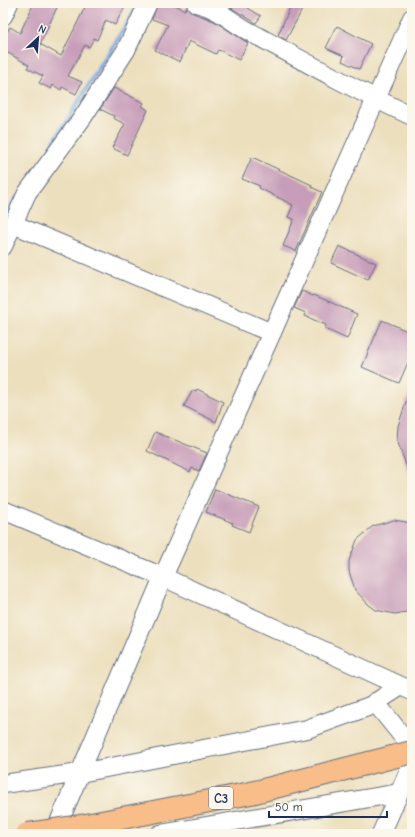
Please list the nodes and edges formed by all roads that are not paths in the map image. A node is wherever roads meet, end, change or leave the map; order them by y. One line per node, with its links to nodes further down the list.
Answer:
1 (9, 3): 4 (street)
2 (148, 3): 8 (street)
3 (208, 4): 6 (street)
4 (3, 16)
5 (412, 18): 6 (street)
6 (376, 99): 7 (street); 10 (street)
7 (412, 116)
8 (13, 224): 9 (street); 10 (street)
9 (3, 246)
10 (272, 333): 12 (street)
11 (3, 510): 12 (street)
12 (163, 577): 13 (street); 18 (street)
13 (406, 688): 14 (street)
14 (376, 702): 15 (street); 18 (street)
15 (412, 748)
16 (412, 752): 22 (highway, C3, bridge)
17 (412, 764): 20 (street)
18 (80, 773): 19 (street); 21 (street)
19 (3, 784)
20 (399, 793): 24 (street); 25 (street)
21 (56, 830): 23 (street)
22 (27, 834)
23 (78, 834)
24 (160, 834)
25 (381, 834)

